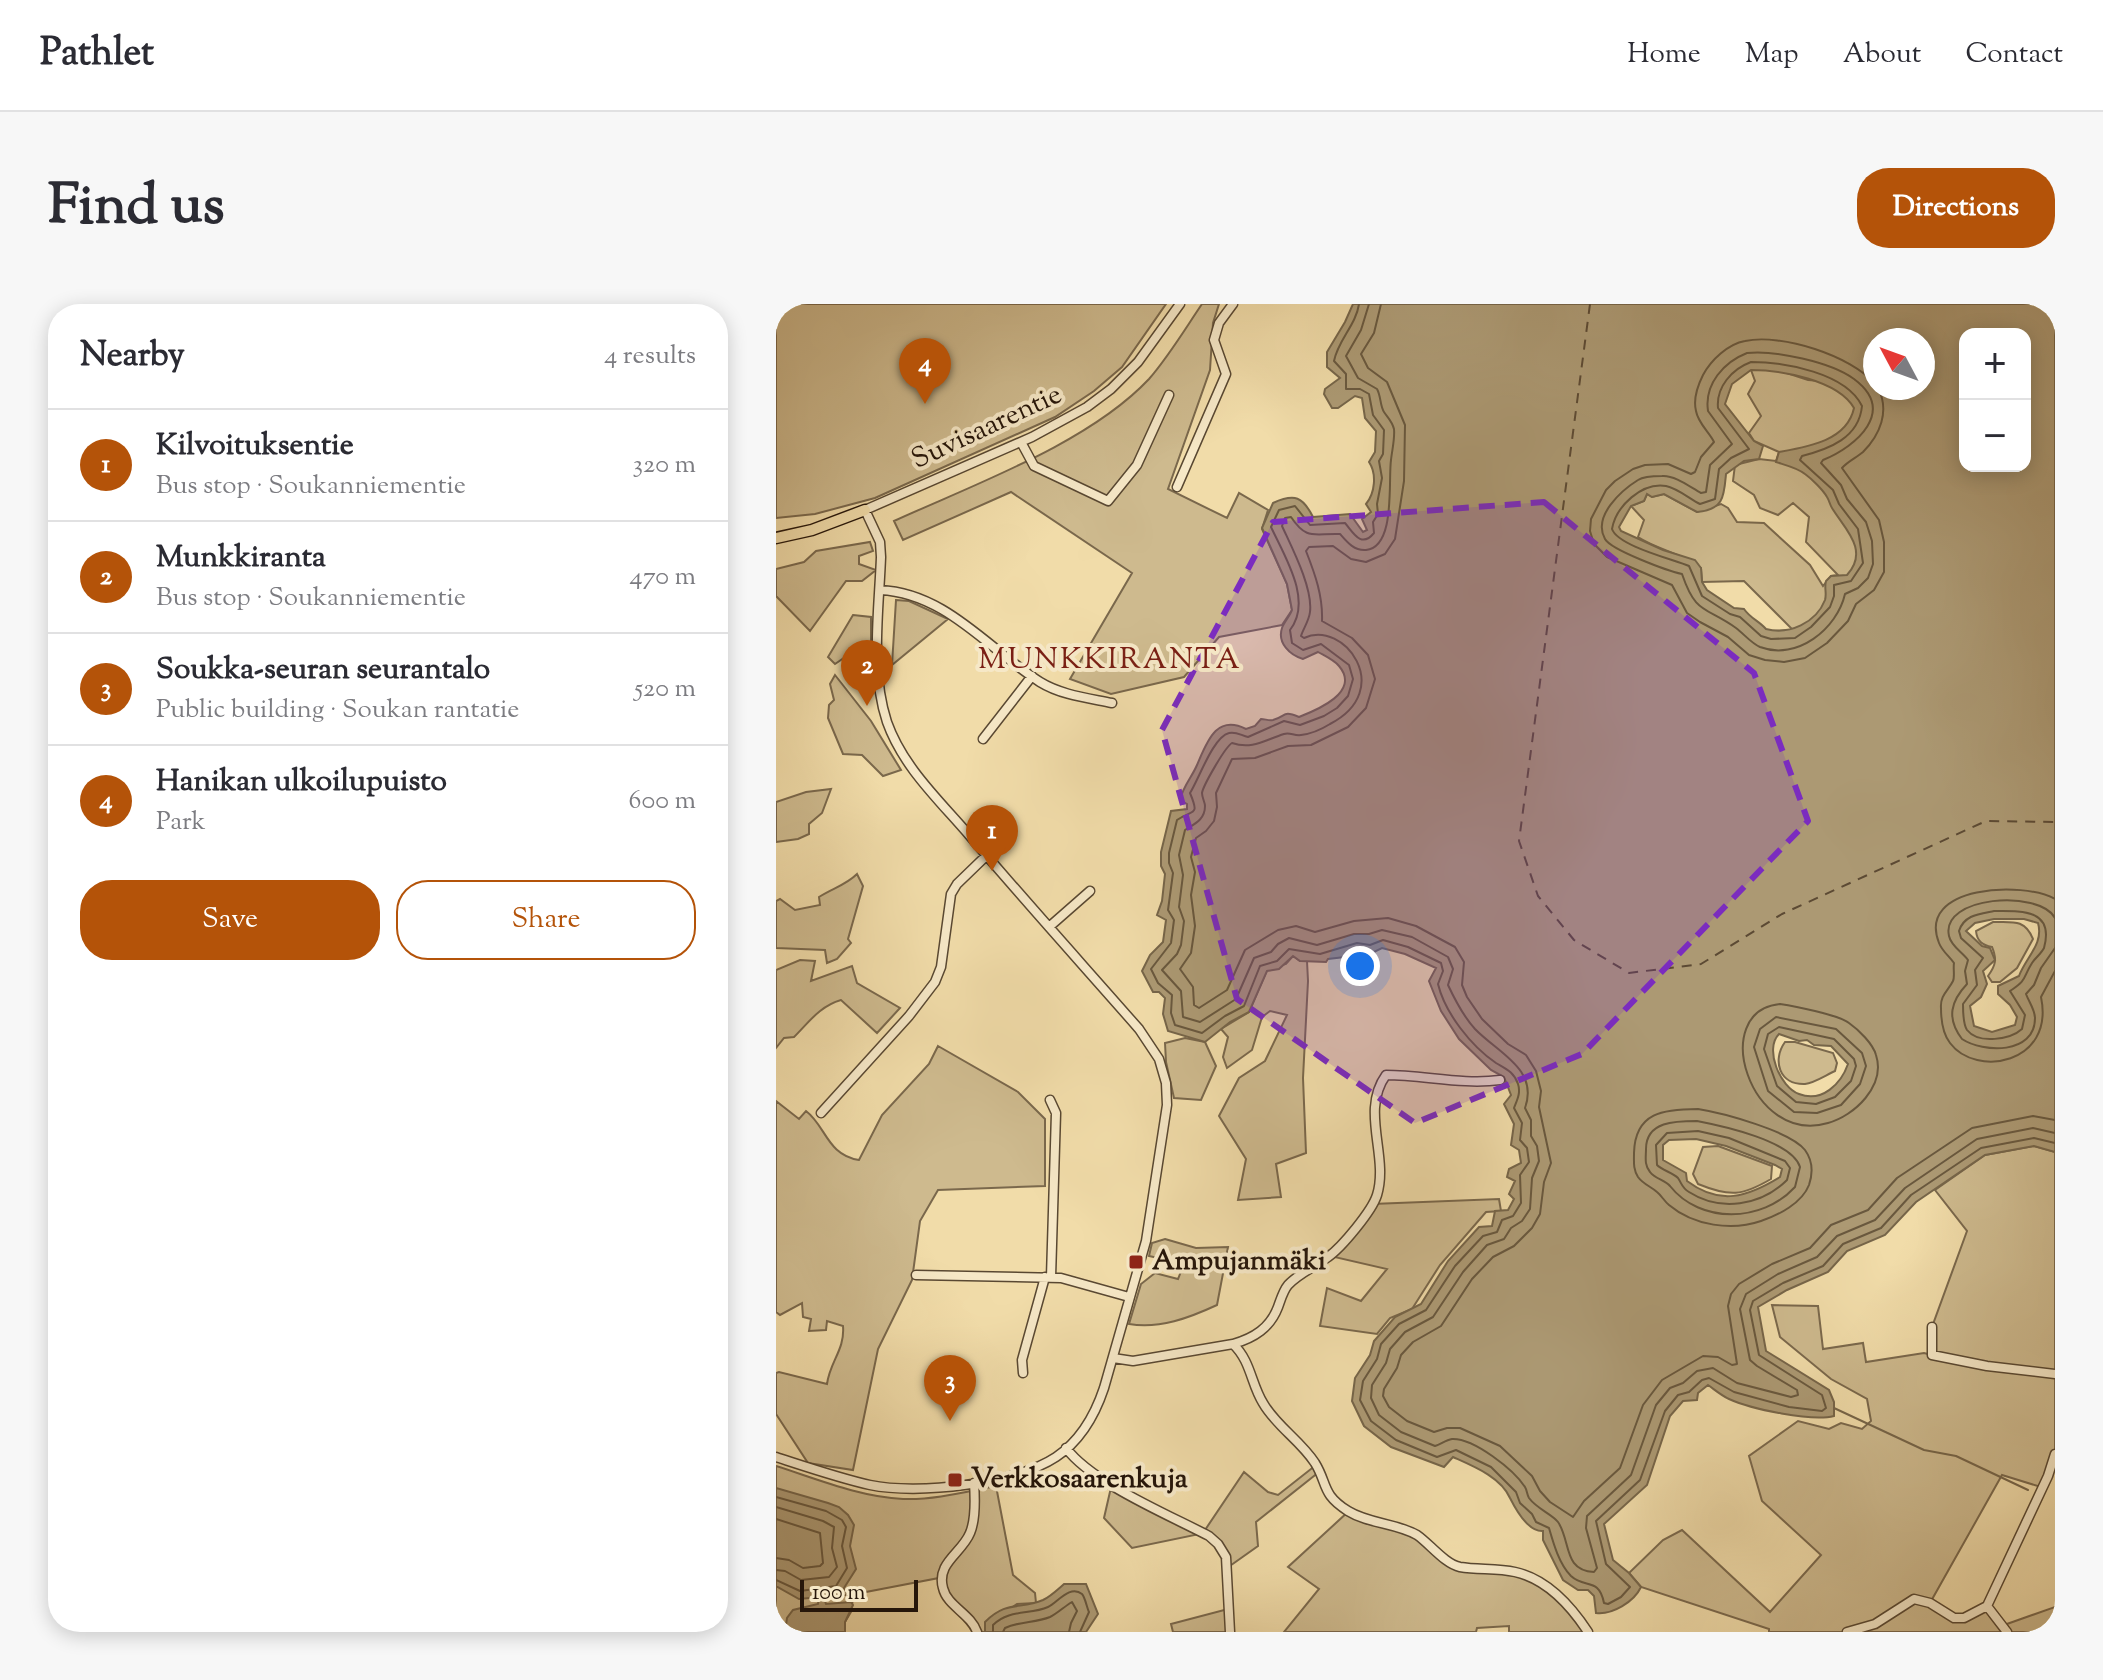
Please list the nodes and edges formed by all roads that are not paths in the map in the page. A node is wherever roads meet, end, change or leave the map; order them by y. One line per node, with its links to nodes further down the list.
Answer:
1 (1180, 304): 4 (street, Suvisaarentie)
2 (1233, 304): 5 (street)
3 (1169, 395): 4 (street)
4 (1021, 442): 6 (street, Suvisaarentie)
5 (1177, 487)
6 (865, 510): 7 (main road, Suvisaarentie); 8 (street)
7 (776, 538)
8 (880, 590): 9 (street); 12 (street)
9 (1032, 676): 10 (street); 11 (street)
10 (1112, 703)
11 (983, 739)
12 (986, 856): 14 (street); 17 (street)
13 (1090, 891): 14 (street)
14 (1049, 927): 20 (street)
15 (1500, 1080): 22 (street)
16 (1050, 1100): 19 (street)
17 (821, 1113)
18 (916, 1275): 19 (street)
19 (1048, 1277): 20 (street); 24 (street)
20 (1129, 1297): 23 (street)
21 (1932, 1327): 25 (street)
22 (1233, 1344): 23 (street); 34 (street)
23 (1113, 1358): 26 (street)
24 (1023, 1373)
25 (2055, 1374)
26 (1066, 1448): 30 (street); 33 (street)
27 (2055, 1454): 29 (street)
28 (776, 1457): 30 (street)
29 (2052, 1477): 31 (street)
30 (974, 1483): 32 (street)
31 (1987, 1606): 35 (street); 36 (street)
32 (977, 1632)
33 (1230, 1632)
34 (1588, 1632)
35 (1847, 1632)
36 (2007, 1632)

